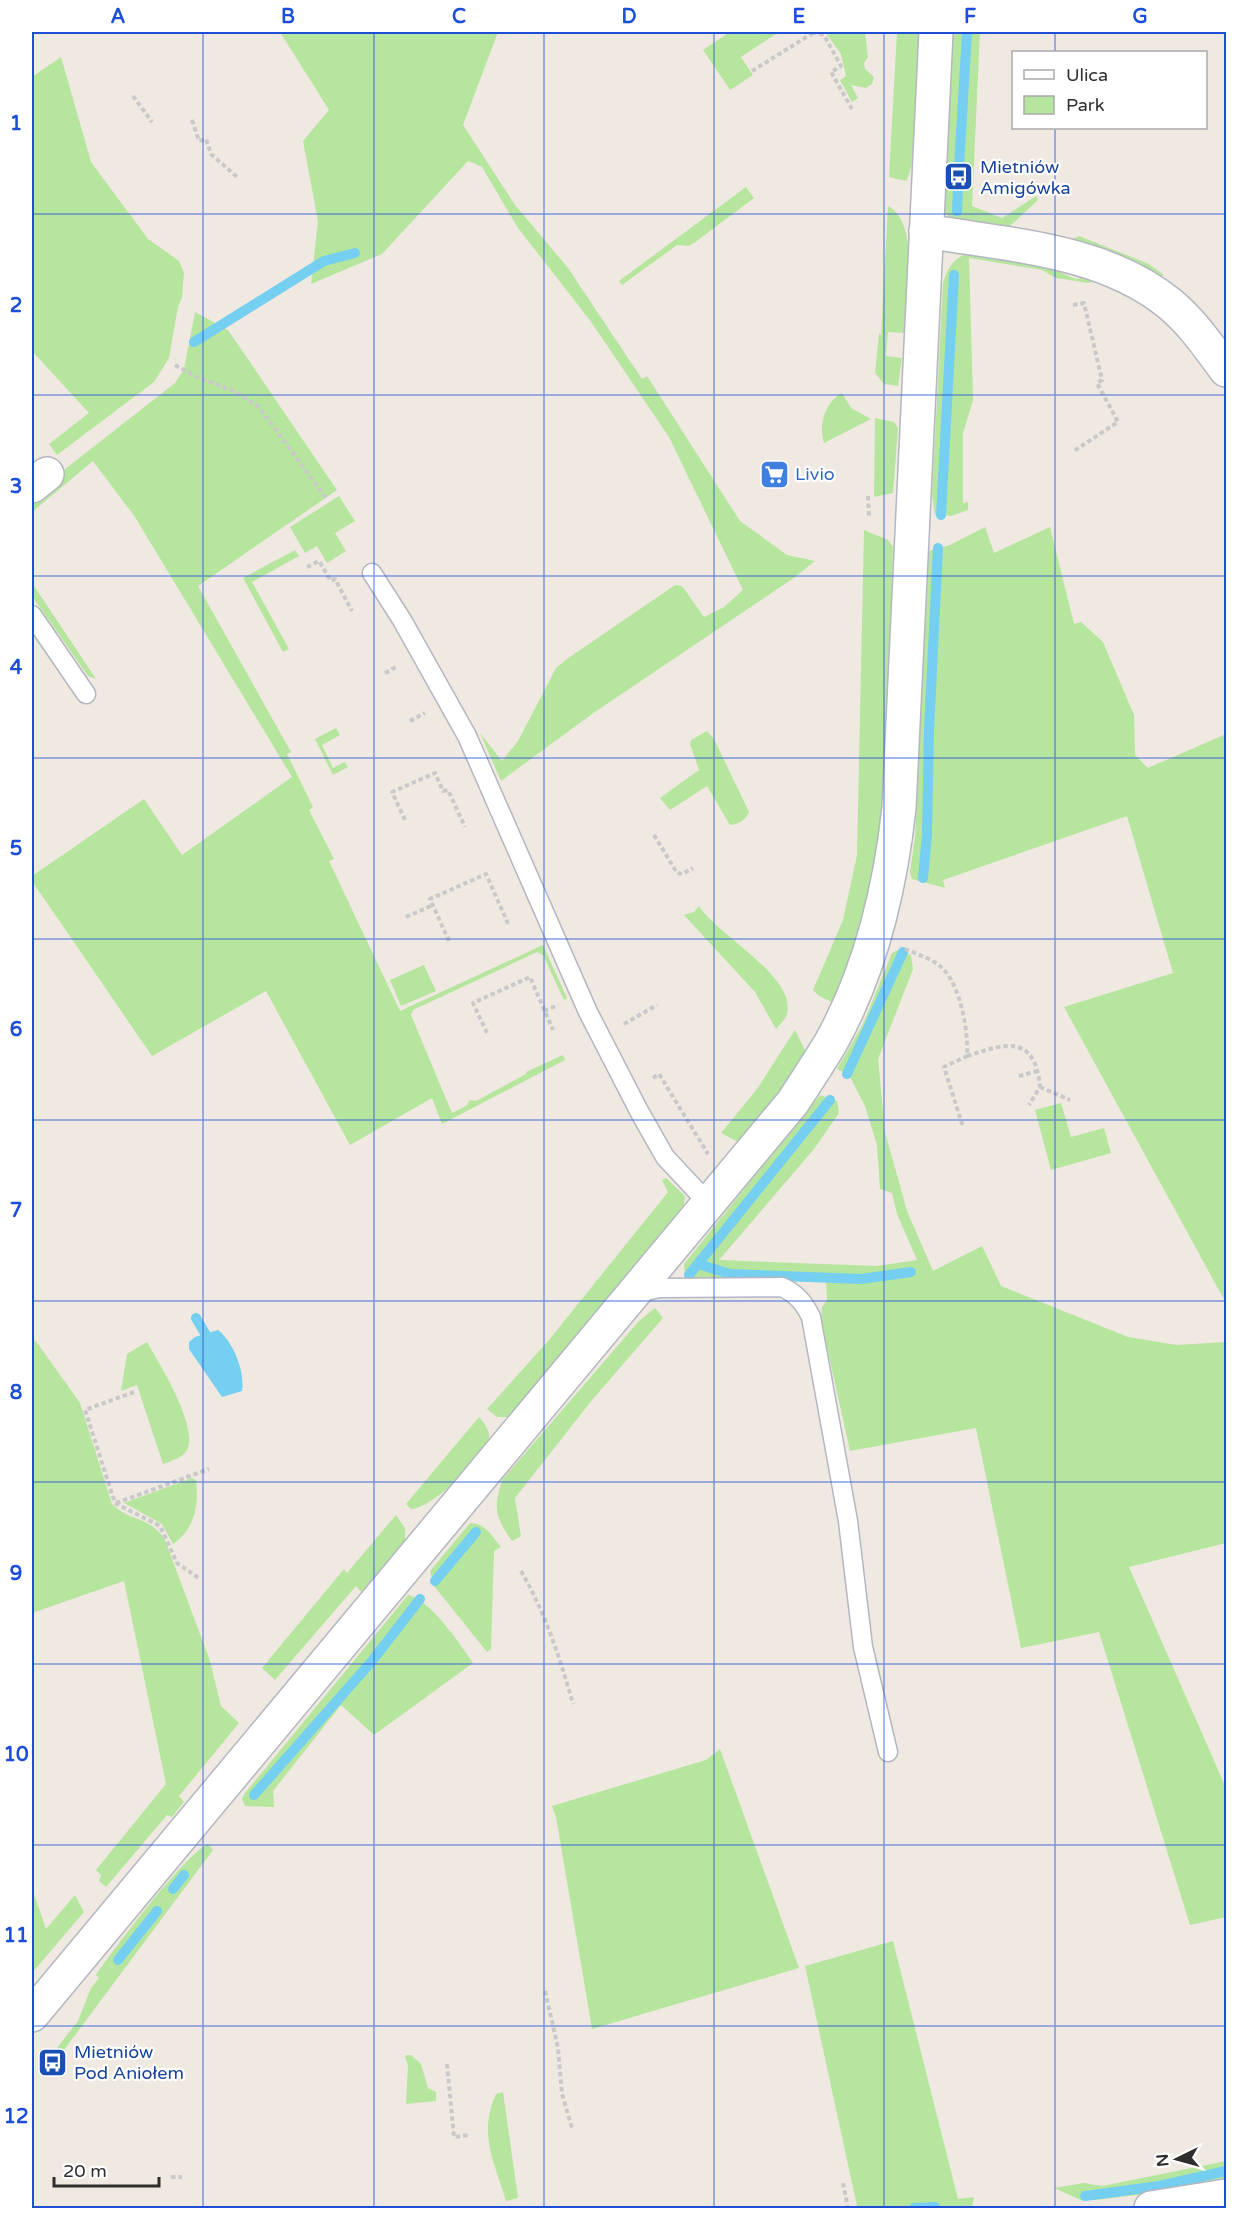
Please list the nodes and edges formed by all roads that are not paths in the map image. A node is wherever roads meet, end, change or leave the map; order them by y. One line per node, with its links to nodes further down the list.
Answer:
1 (936, 32): 2 (street)
2 (926, 231): 3 (street); 7 (street)
3 (1227, 370)
4 (372, 573): 7 (lane)
5 (32, 615): 6 (lane)
6 (86, 694)
7 (709, 1204): 8 (street)
8 (634, 1294): 9 (lane); 10 (street)
9 (888, 1752)
10 (32, 2016)
11 (1227, 2196): 12 (street)
12 (1151, 2208)

